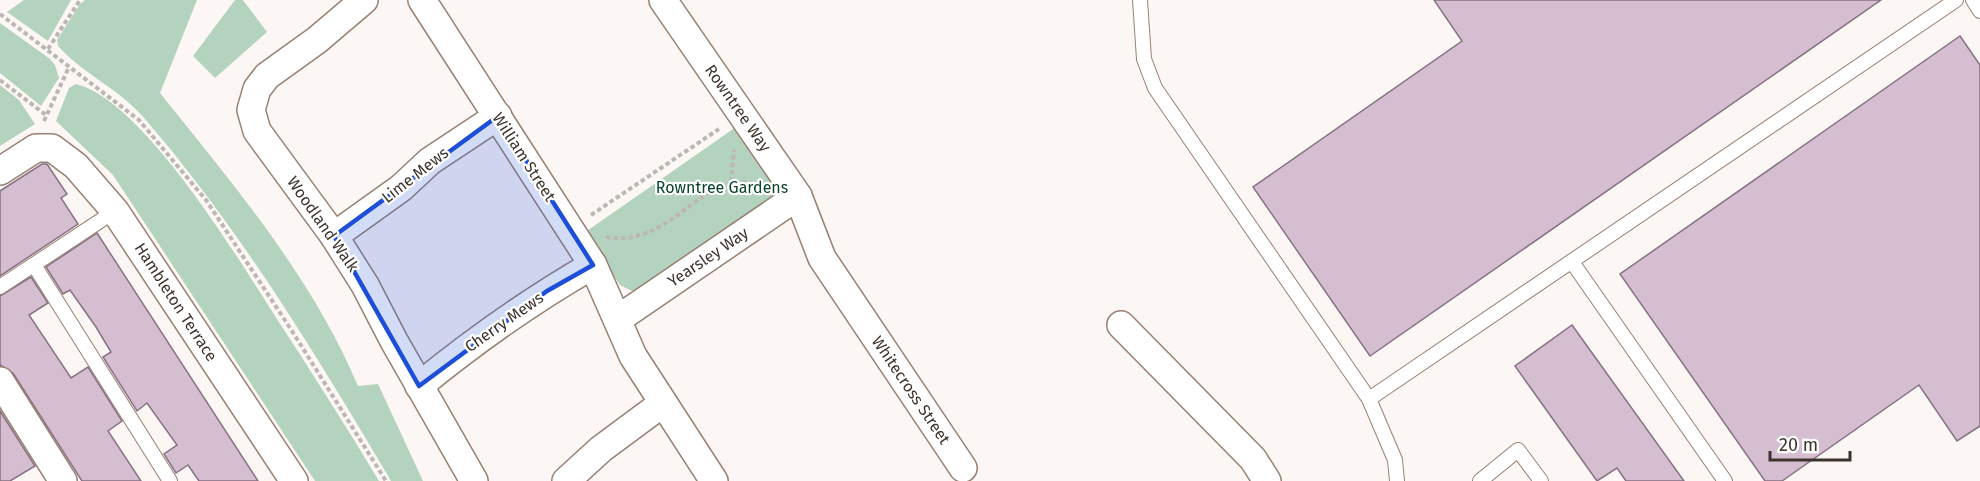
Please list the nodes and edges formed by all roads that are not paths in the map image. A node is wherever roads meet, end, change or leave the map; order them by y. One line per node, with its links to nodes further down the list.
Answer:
1 (364, 0): 12 (street, Woodland Walk)
2 (422, 0): 8 (street, William Street)
3 (663, 0): 10 (street, Rowntree Way)
4 (1140, 0): 22 (lane)
5 (1956, 0): 13 (lane)
6 (1973, 0): 7 (lane)
7 (1980, 10)
8 (498, 116): 12 (street, Lime Mews); 15 (street, William Street)
9 (0, 171): 11 (street, Hambleton Terrace)
10 (798, 196): 17 (street, Rowntree Way); 18 (street, Yearsley Way)
11 (115, 211): 14 (lane); 27 (street, Hambleton Terrace)
12 (334, 236): 21 (street, Woodland Walk)
13 (1572, 262): 22 (lane); 35 (lane)
14 (34, 265): 16 (lane); 26 (lane)
15 (593, 265): 18 (street, William Street); 21 (street, Cherry Mews)
16 (0, 287)
17 (858, 313): 24 (street, Whitecross Street)
18 (618, 319): 23 (street, William Street)
19 (1121, 325): 31 (street)
20 (0, 381): 25 (street)
21 (419, 386): 28 (street, Woodland Walk)
22 (1369, 399): 32 (lane)
23 (663, 403): 29 (street); 30 (street, William Street)
24 (963, 468)
25 (57, 479)
26 (170, 481)
27 (294, 481)
28 (474, 481)
29 (566, 481)
30 (714, 481)
31 (1267, 481)
32 (1397, 481)
33 (1480, 481): 34 (lane)
34 (1541, 481)
35 (1725, 481)

